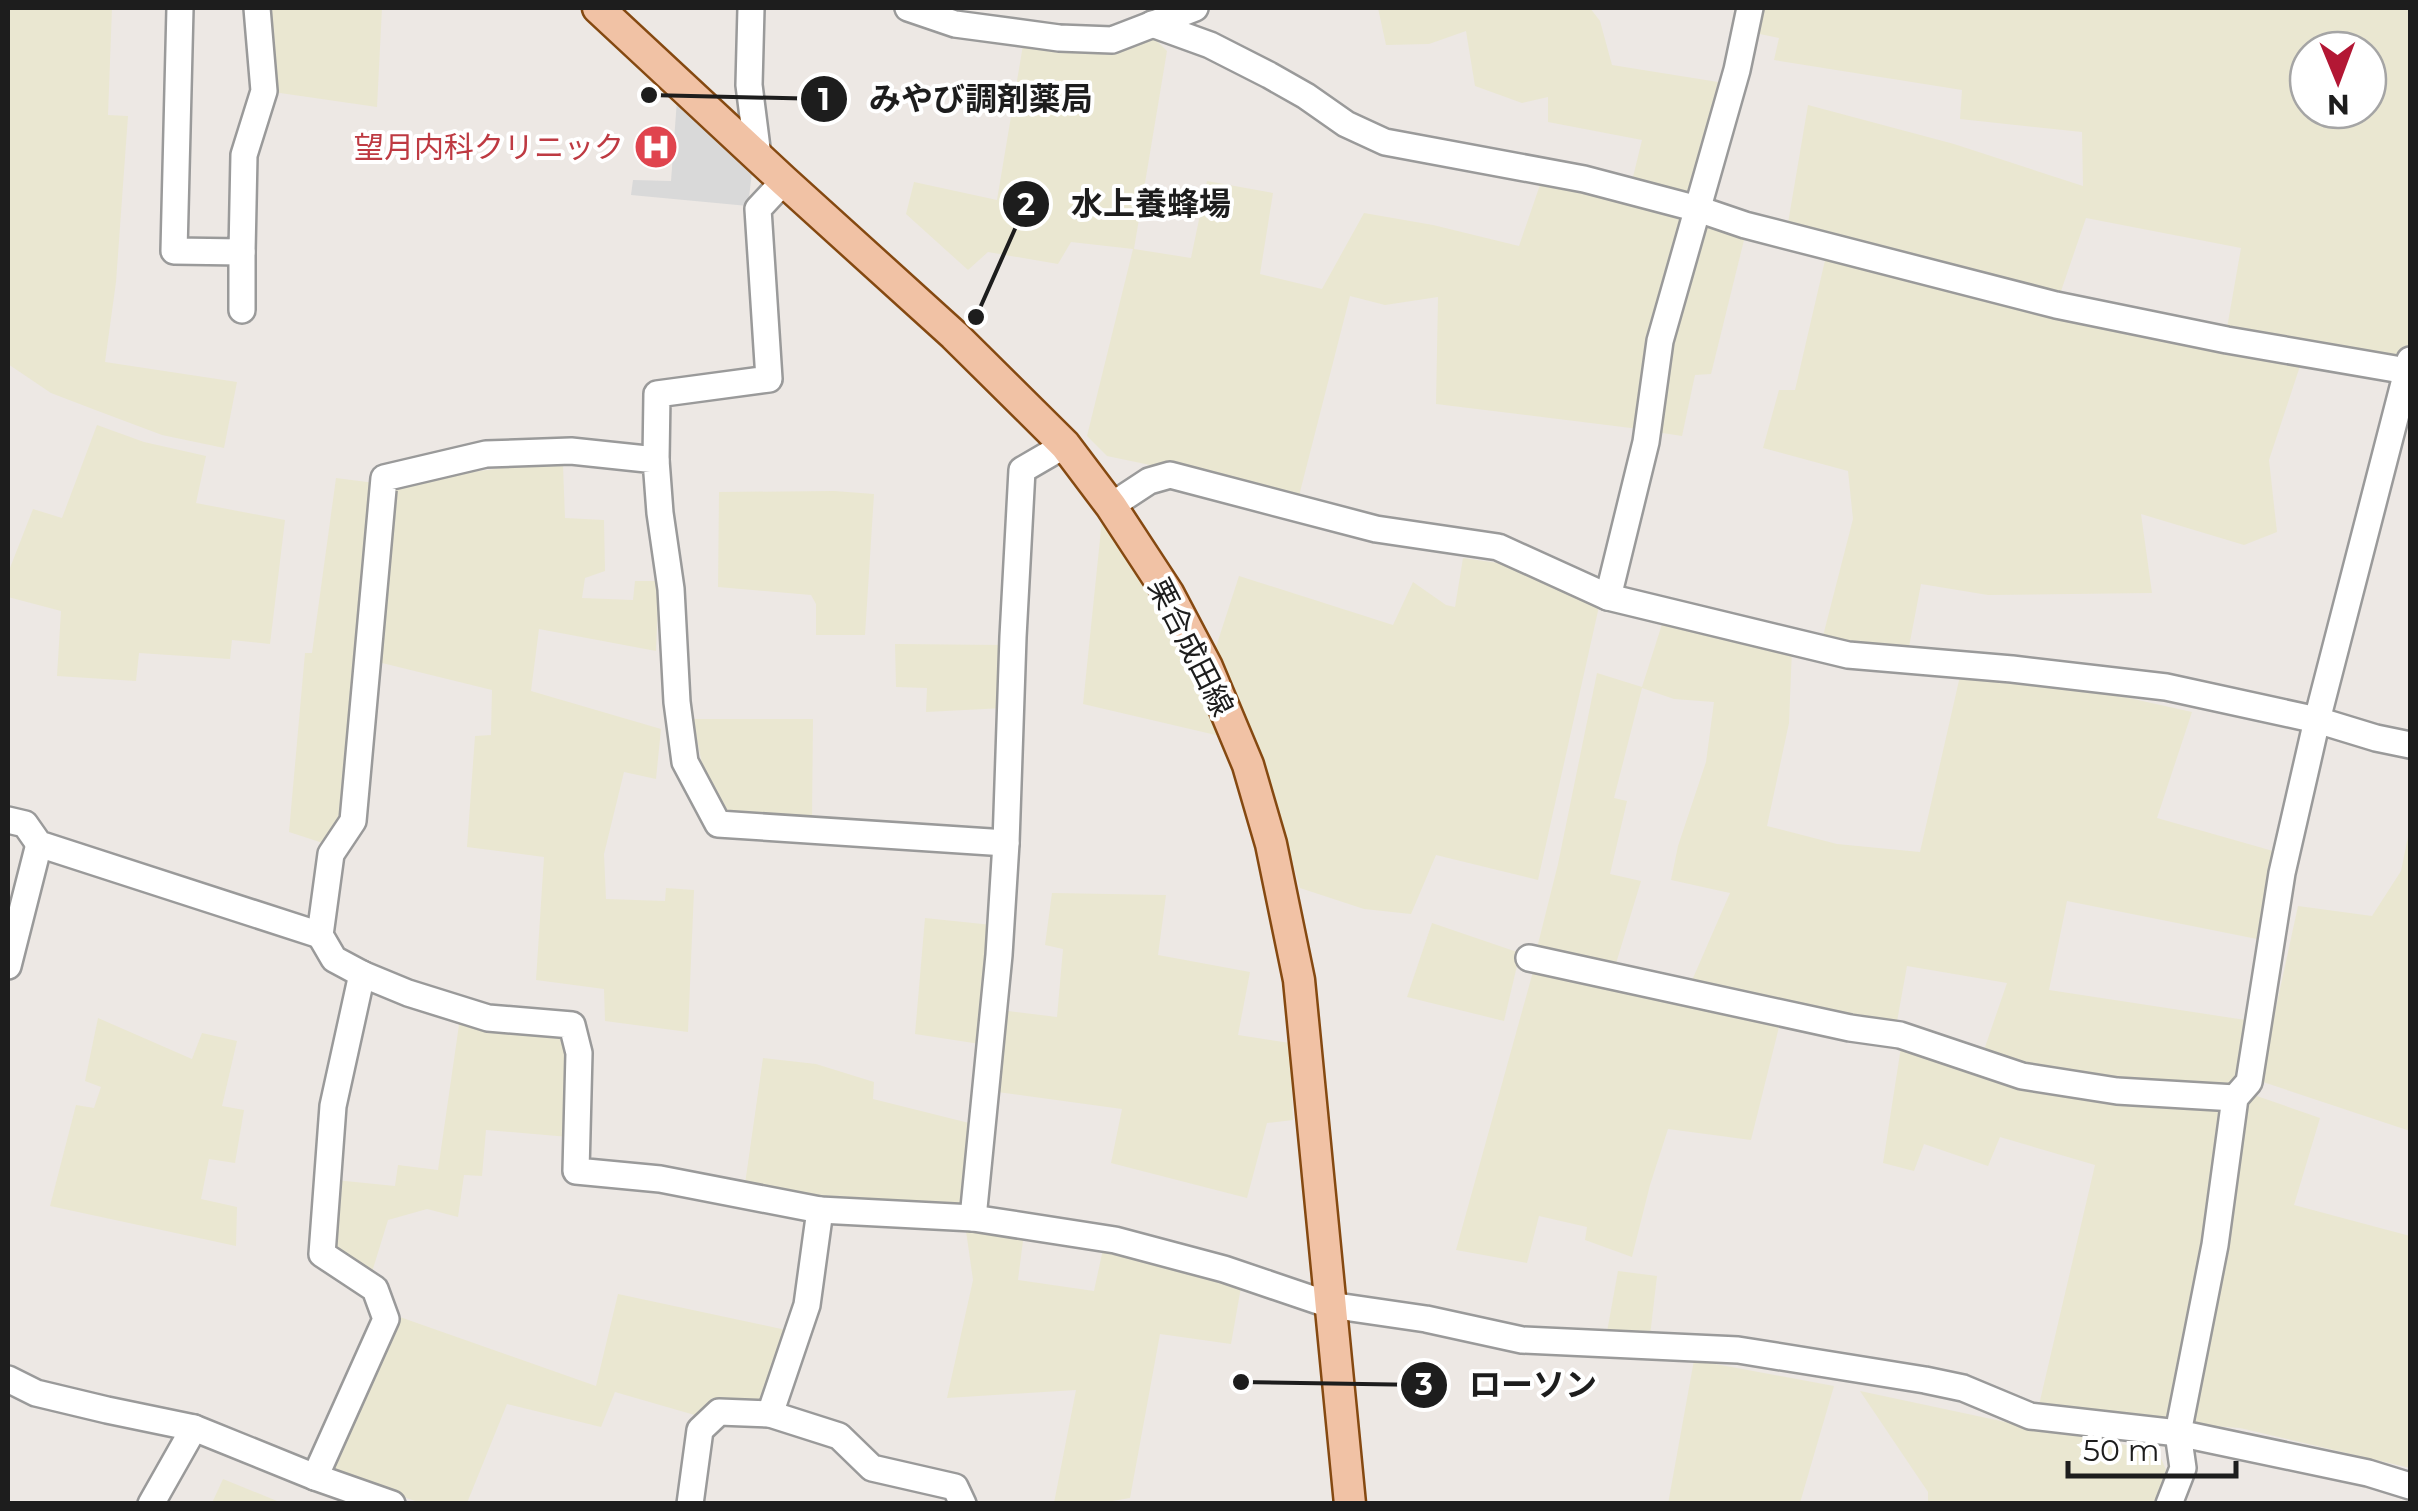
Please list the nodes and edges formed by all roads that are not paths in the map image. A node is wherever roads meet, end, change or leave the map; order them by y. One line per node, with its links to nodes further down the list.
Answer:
1 (180, 8): 12 (street)
2 (258, 8): 12 (street)
3 (598, 8): 9 (main road, 栗合成田線)
4 (750, 8): 9 (street)
5 (908, 8): 8 (street)
6 (1195, 8): 8 (street)
7 (1750, 8): 11 (street)
8 (1152, 24): 11 (street)
9 (758, 156): 10 (main road, 栗合成田線)
10 (784, 181): 15 (main road, 栗合成田線); 16 (street)
11 (1698, 209): 14 (street); 18 (street)
12 (242, 252): 13 (street)
13 (242, 310)
14 (2409, 366): 19 (street)
15 (1065, 445): 17 (main road, 栗合成田線); 22 (street)
16 (656, 460): 22 (street); 24 (street)
17 (1111, 506): 18 (street); 31 (main road, 栗合成田線)
18 (1608, 597): 19 (street)
19 (2317, 720): 20 (street); 28 (street)
20 (2410, 745)
21 (8, 820): 23 (street)
22 (1006, 843): 30 (street)
23 (39, 844): 24 (street); 26 (street)
24 (320, 935): 27 (street)
25 (1529, 958): 28 (street)
26 (8, 966)
27 (362, 974): 29 (street); 36 (street)
28 (2235, 1098): 35 (street)
29 (820, 1210): 30 (street); 33 (street)
30 (973, 1218): 31 (street)
31 (1330, 1305): 35 (street); 42 (main road, 栗合成田線)
32 (8, 1380): 34 (street)
33 (770, 1414): 40 (street); 41 (street)
34 (194, 1428): 36 (street); 38 (street)
35 (2178, 1433): 37 (street); 43 (street)
36 (315, 1476): 39 (street)
37 (2410, 1486)
38 (150, 1504)
39 (392, 1504)
40 (690, 1504)
41 (963, 1504)
42 (1350, 1504)
43 (2169, 1504)

